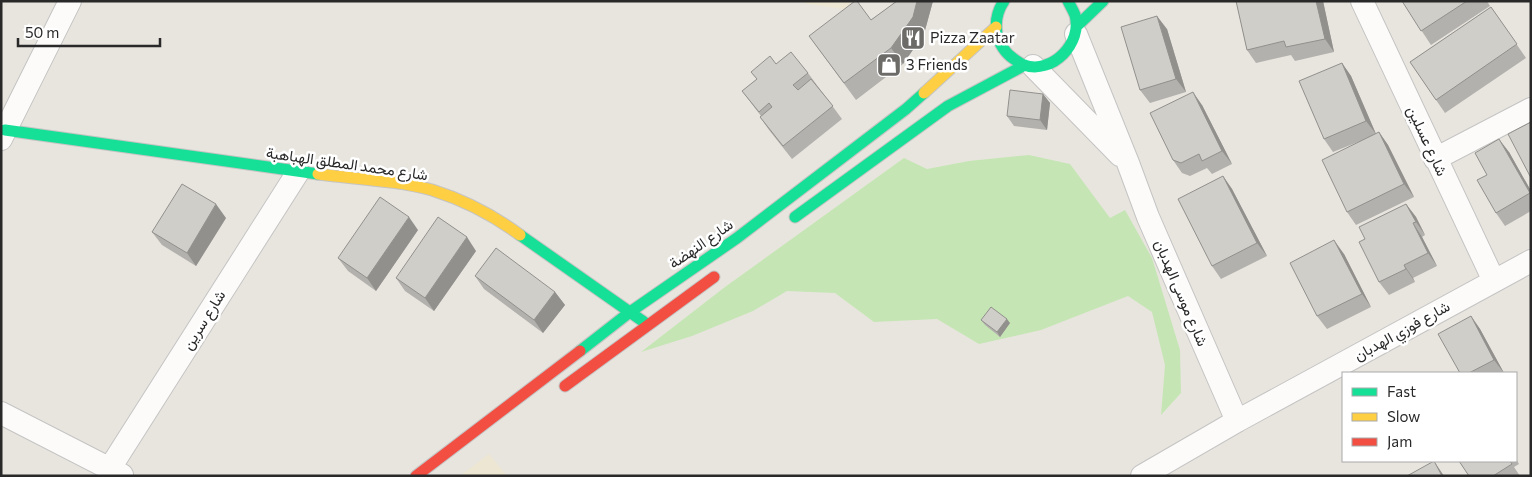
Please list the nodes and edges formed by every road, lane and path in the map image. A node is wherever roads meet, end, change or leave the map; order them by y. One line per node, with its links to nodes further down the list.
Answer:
1 (70, 1): 9 (street)
2 (1068, 1): 6 (street)
3 (1103, 1): 6 (street)
4 (1362, 1): 10 (street, شارع عسلين)
5 (996, 11): 7 (street); 17 (street, شارع النهضة)
6 (1076, 30): 7 (street); 11 (street, شارع موسى الهدبان)
7 (1029, 65): 11 (street, شارع موسى الهدبان); 13 (street)
8 (1531, 109): 10 (street)
9 (3, 134): 12 (street, شارع محمد المطلق الهباهبة)
10 (1435, 159): 16 (street, شارع عسلين)
11 (1128, 164): 21 (street, شارع موسى الهدبان)
12 (298, 172): 17 (street, شارع محمد المطلق الهباهبة); 22 (street, شارع سرين)
13 (783, 226)
14 (1531, 261): 16 (street, شارع فوزي الهدبان)
15 (720, 272): 18 (street)
16 (1494, 281): 21 (street, شارع فوزي الهدبان)
17 (630, 312): 18 (street, شارع محمد المطلق الهباهبة); 23 (street, شارع النهضة)
18 (648, 325): 19 (street)
19 (554, 394)
20 (1, 412): 22 (street)
21 (1237, 422): 24 (street, شارع فوزي الهدبان)
22 (117, 472)
23 (416, 476)
24 (1142, 476)

